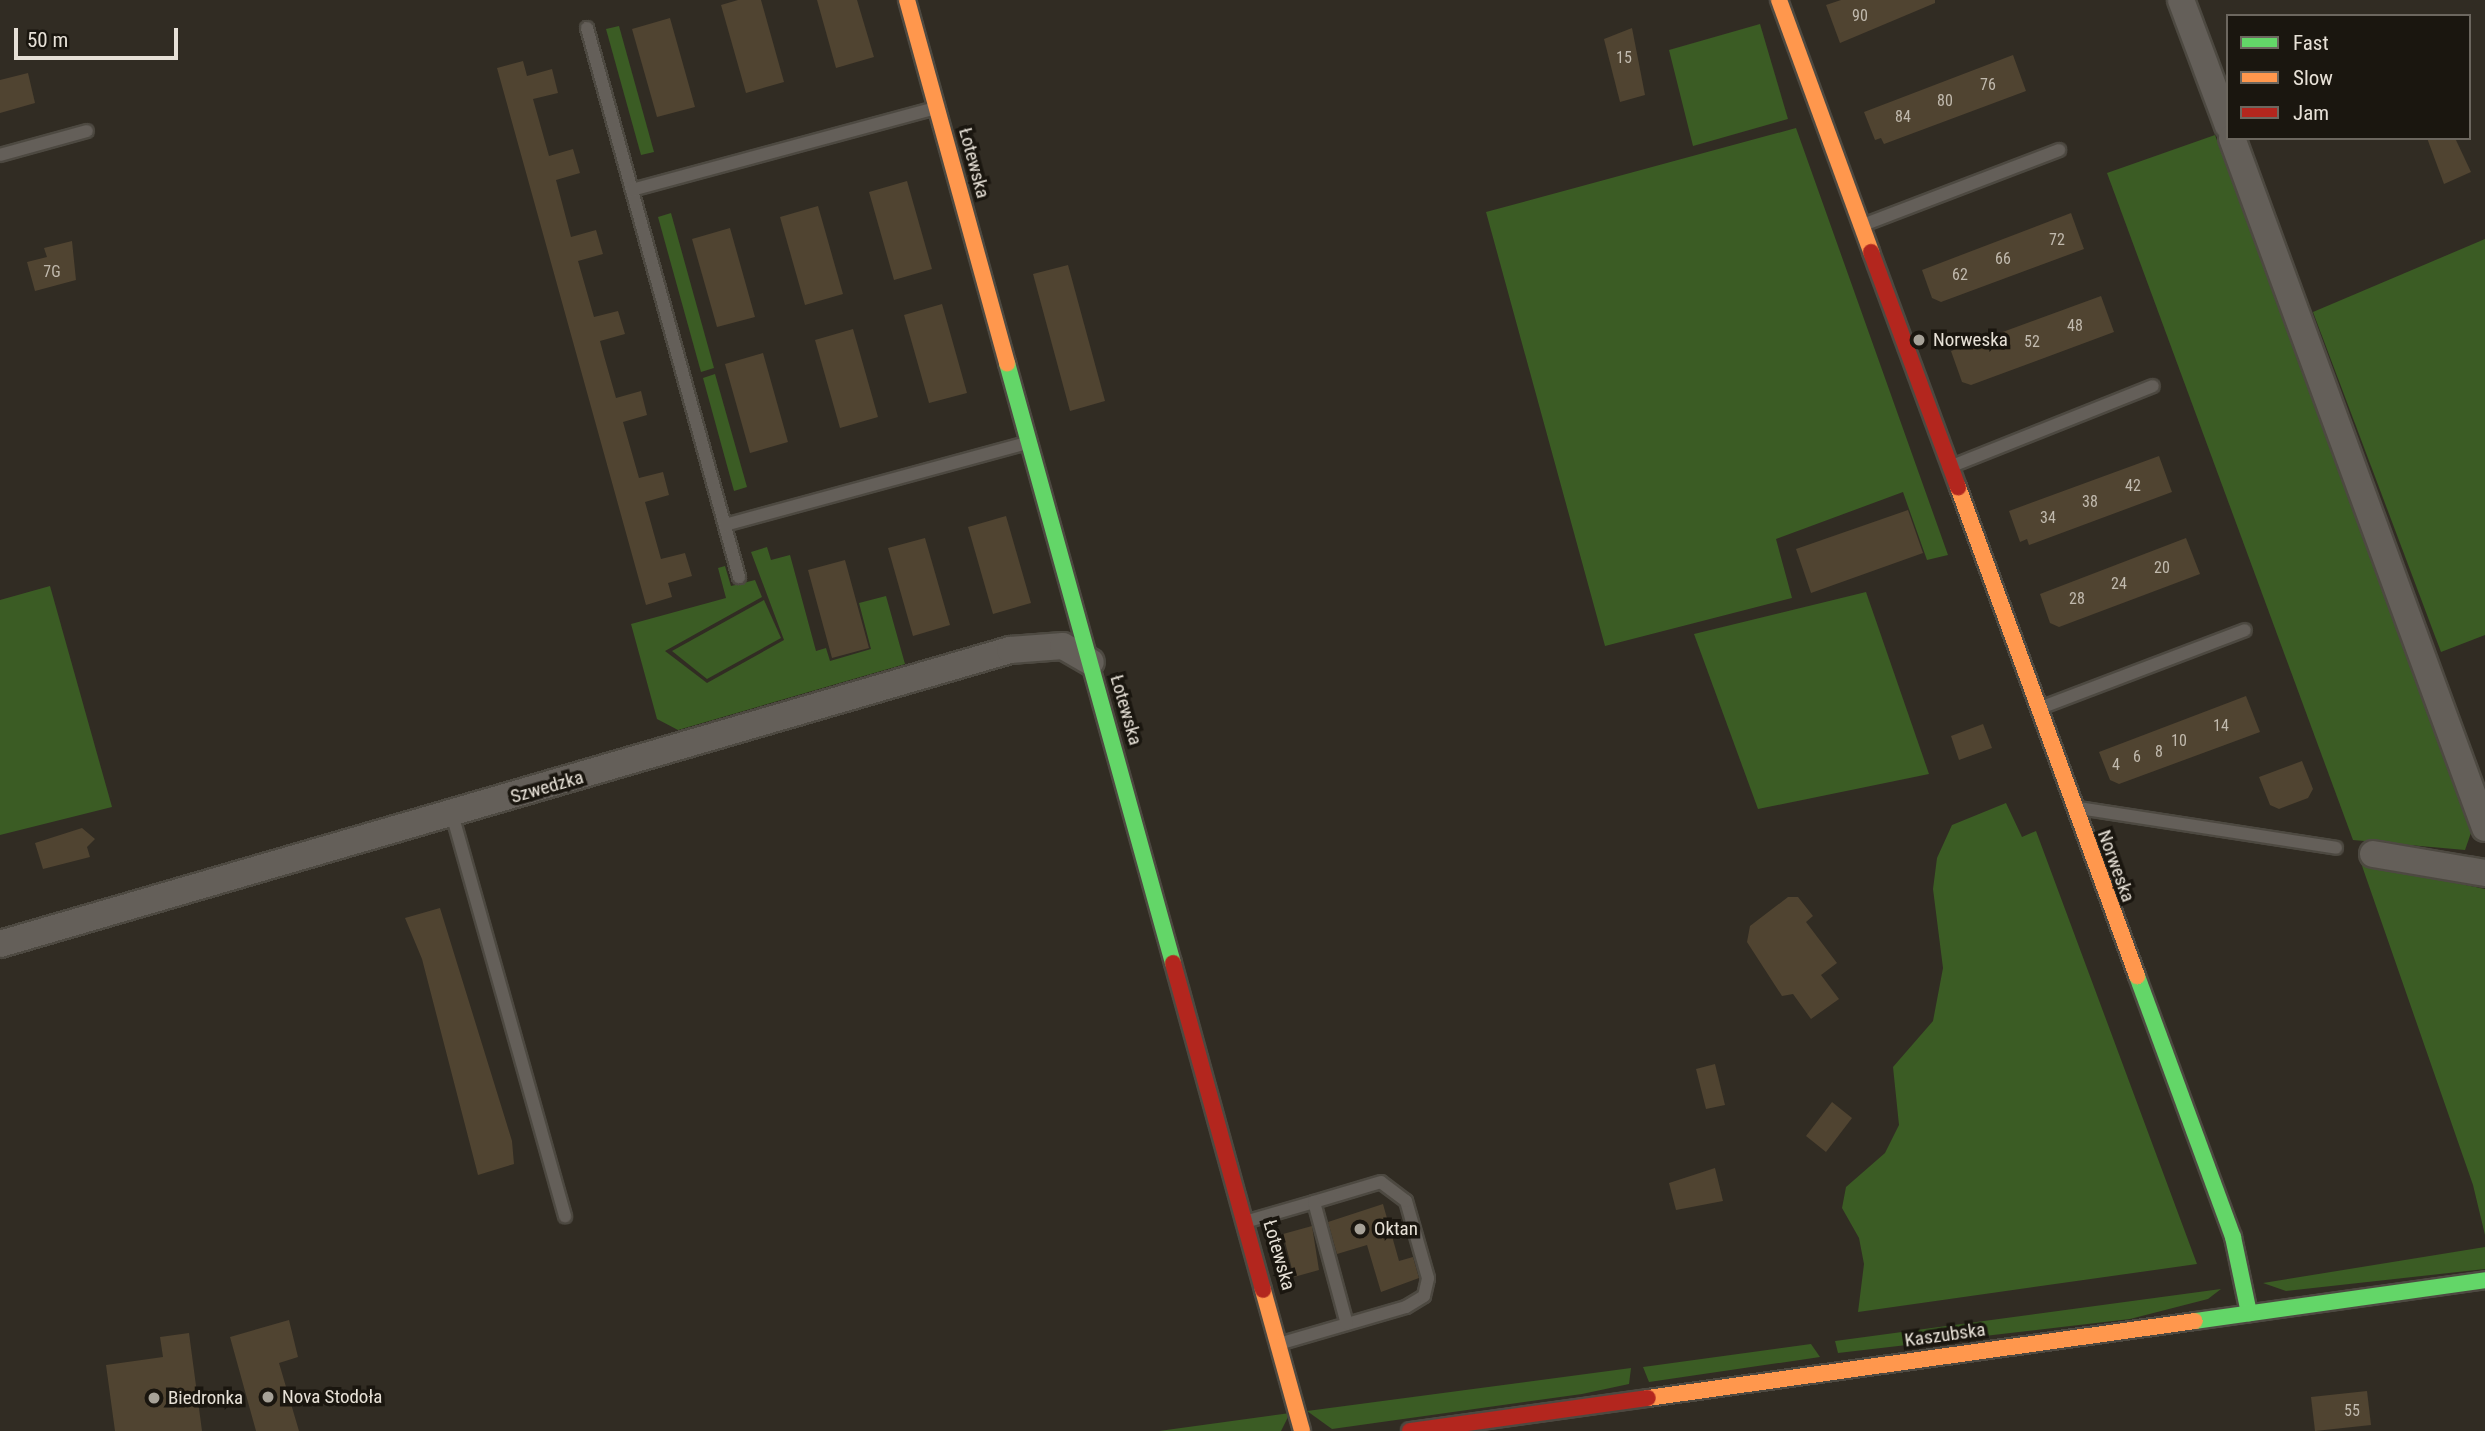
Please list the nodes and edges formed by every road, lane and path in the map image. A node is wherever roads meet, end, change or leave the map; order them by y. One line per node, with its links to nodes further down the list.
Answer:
1 (907, 0): 5 (street, Łotewska)
2 (1779, 0): 12 (street, Norweska)
3 (2181, 0): 6 (street)
4 (587, 27): 11 (lane)
5 (937, 107): 11 (lane); 14 (street, Łotewska)
6 (2226, 122)
7 (88, 131): 10 (lane)
8 (2233, 140): 23 (street)
9 (2059, 149): 12 (lane)
10 (0, 155)
11 (632, 190): 16 (lane)
12 (1860, 226): 15 (street, Norweska)
13 (2153, 386): 15 (lane)
14 (1030, 442): 16 (lane); 19 (street, Łotewska)
15 (1948, 467): 20 (street, Norweska)
16 (725, 525): 17 (lane)
17 (739, 577)
18 (2245, 630): 20 (lane)
19 (1091, 662): 22 (street, Szwedzka); 30 (street, Łotewska)
20 (2037, 709): 21 (street, Norweska)
21 (2072, 807): 24 (lane); 32 (street, Norweska)
22 (452, 814): 27 (street, Szwedzka); 29 (lane)
23 (2485, 828)
24 (2336, 848)
25 (2373, 854): 26 (street)
26 (2485, 873)
27 (0, 944)
28 (1314, 1202): 30 (lane); 33 (lane); 33 (lane)
29 (565, 1216)
30 (1248, 1221): 34 (street, Łotewska)
31 (2485, 1280): 32 (street, Kaszubska)
32 (2249, 1313): 36 (street, Kaszubska)
33 (1348, 1324): 34 (lane)
34 (1282, 1343): 35 (street, Łotewska)
35 (1302, 1431)
36 (1410, 1431)

